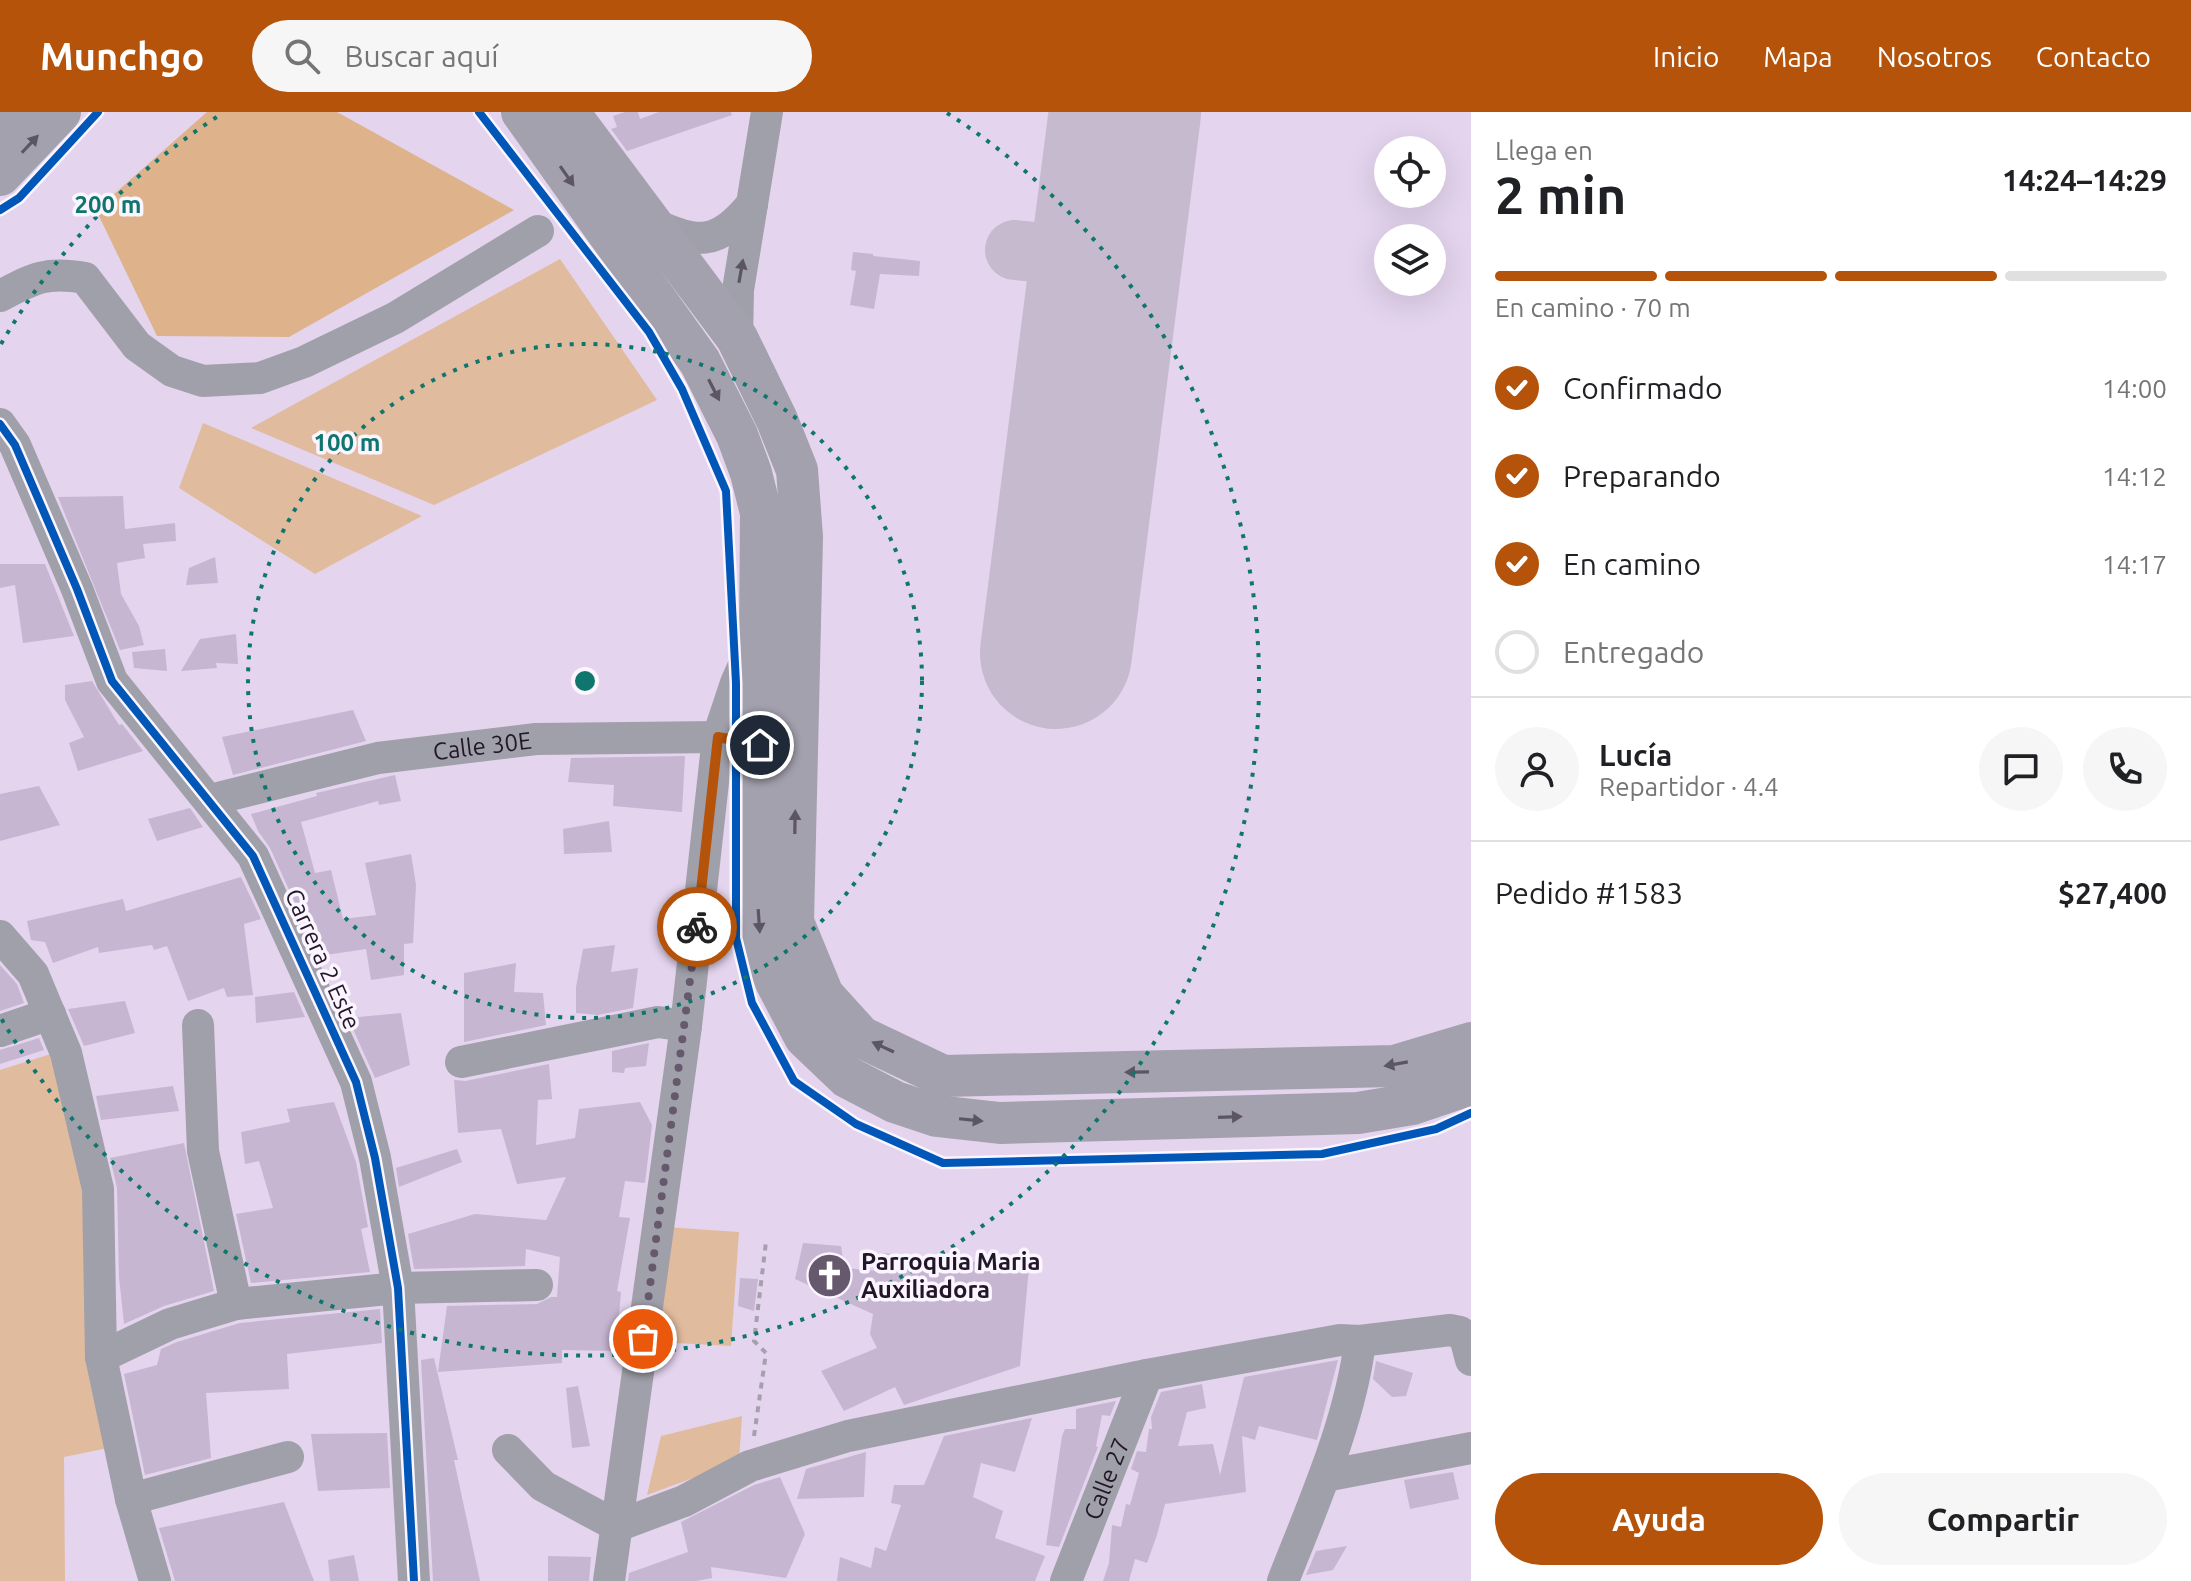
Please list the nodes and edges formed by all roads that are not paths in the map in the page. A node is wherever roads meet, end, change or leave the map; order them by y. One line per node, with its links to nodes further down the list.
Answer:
1 (18, 112): 6 (main road)
2 (60, 112): 7 (main road, one-way to 2)
3 (522, 112): 14 (main road, one-way to 14)
4 (568, 112): 9 (main road)
5 (767, 112): 8 (street)
6 (0, 135)
7 (0, 175)
8 (752, 204): 9 (street); 12 (street, one-way to 8)
9 (650, 222): 12 (main road)
10 (538, 231): 11 (street)
11 (0, 296)
12 (737, 338): 23 (main road, one-way to 12)
13 (0, 424): 17 (street, Carrera 2 Este)
14 (760, 628): 15 (street); 16 (main road)
15 (718, 737): 16 (street, Calle 30E); 17 (street, Calle 30E); 21 (street)
16 (760, 745): 25 (main road, one-way to 25)
17 (210, 800): 27 (street, Carrera 2 Este)
18 (0, 936): 19 (street)
19 (50, 1014): 22 (street); 30 (street)
20 (198, 1025): 28 (street)
21 (686, 1026): 24 (street); 38 (street)
22 (0, 1031)
23 (1471, 1043)
24 (461, 1062)
25 (1471, 1084)
26 (537, 1285): 27 (street)
27 (398, 1288): 28 (street); 40 (street, Carrera 2 Este)
28 (236, 1304): 30 (street)
29 (1360, 1341): 31 (street); 32 (street); 36 (street)
30 (101, 1357): 37 (street)
31 (1471, 1360)
32 (1147, 1375): 38 (street); 42 (street, Calle 27)
33 (1471, 1448): 36 (street)
34 (508, 1450): 38 (street)
35 (288, 1457): 37 (street)
36 (1325, 1476): 43 (street)
37 (131, 1499): 39 (street)
38 (617, 1526): 41 (street)
39 (155, 1581)
40 (414, 1581)
41 (609, 1581)
42 (1066, 1581)
43 (1283, 1581)

